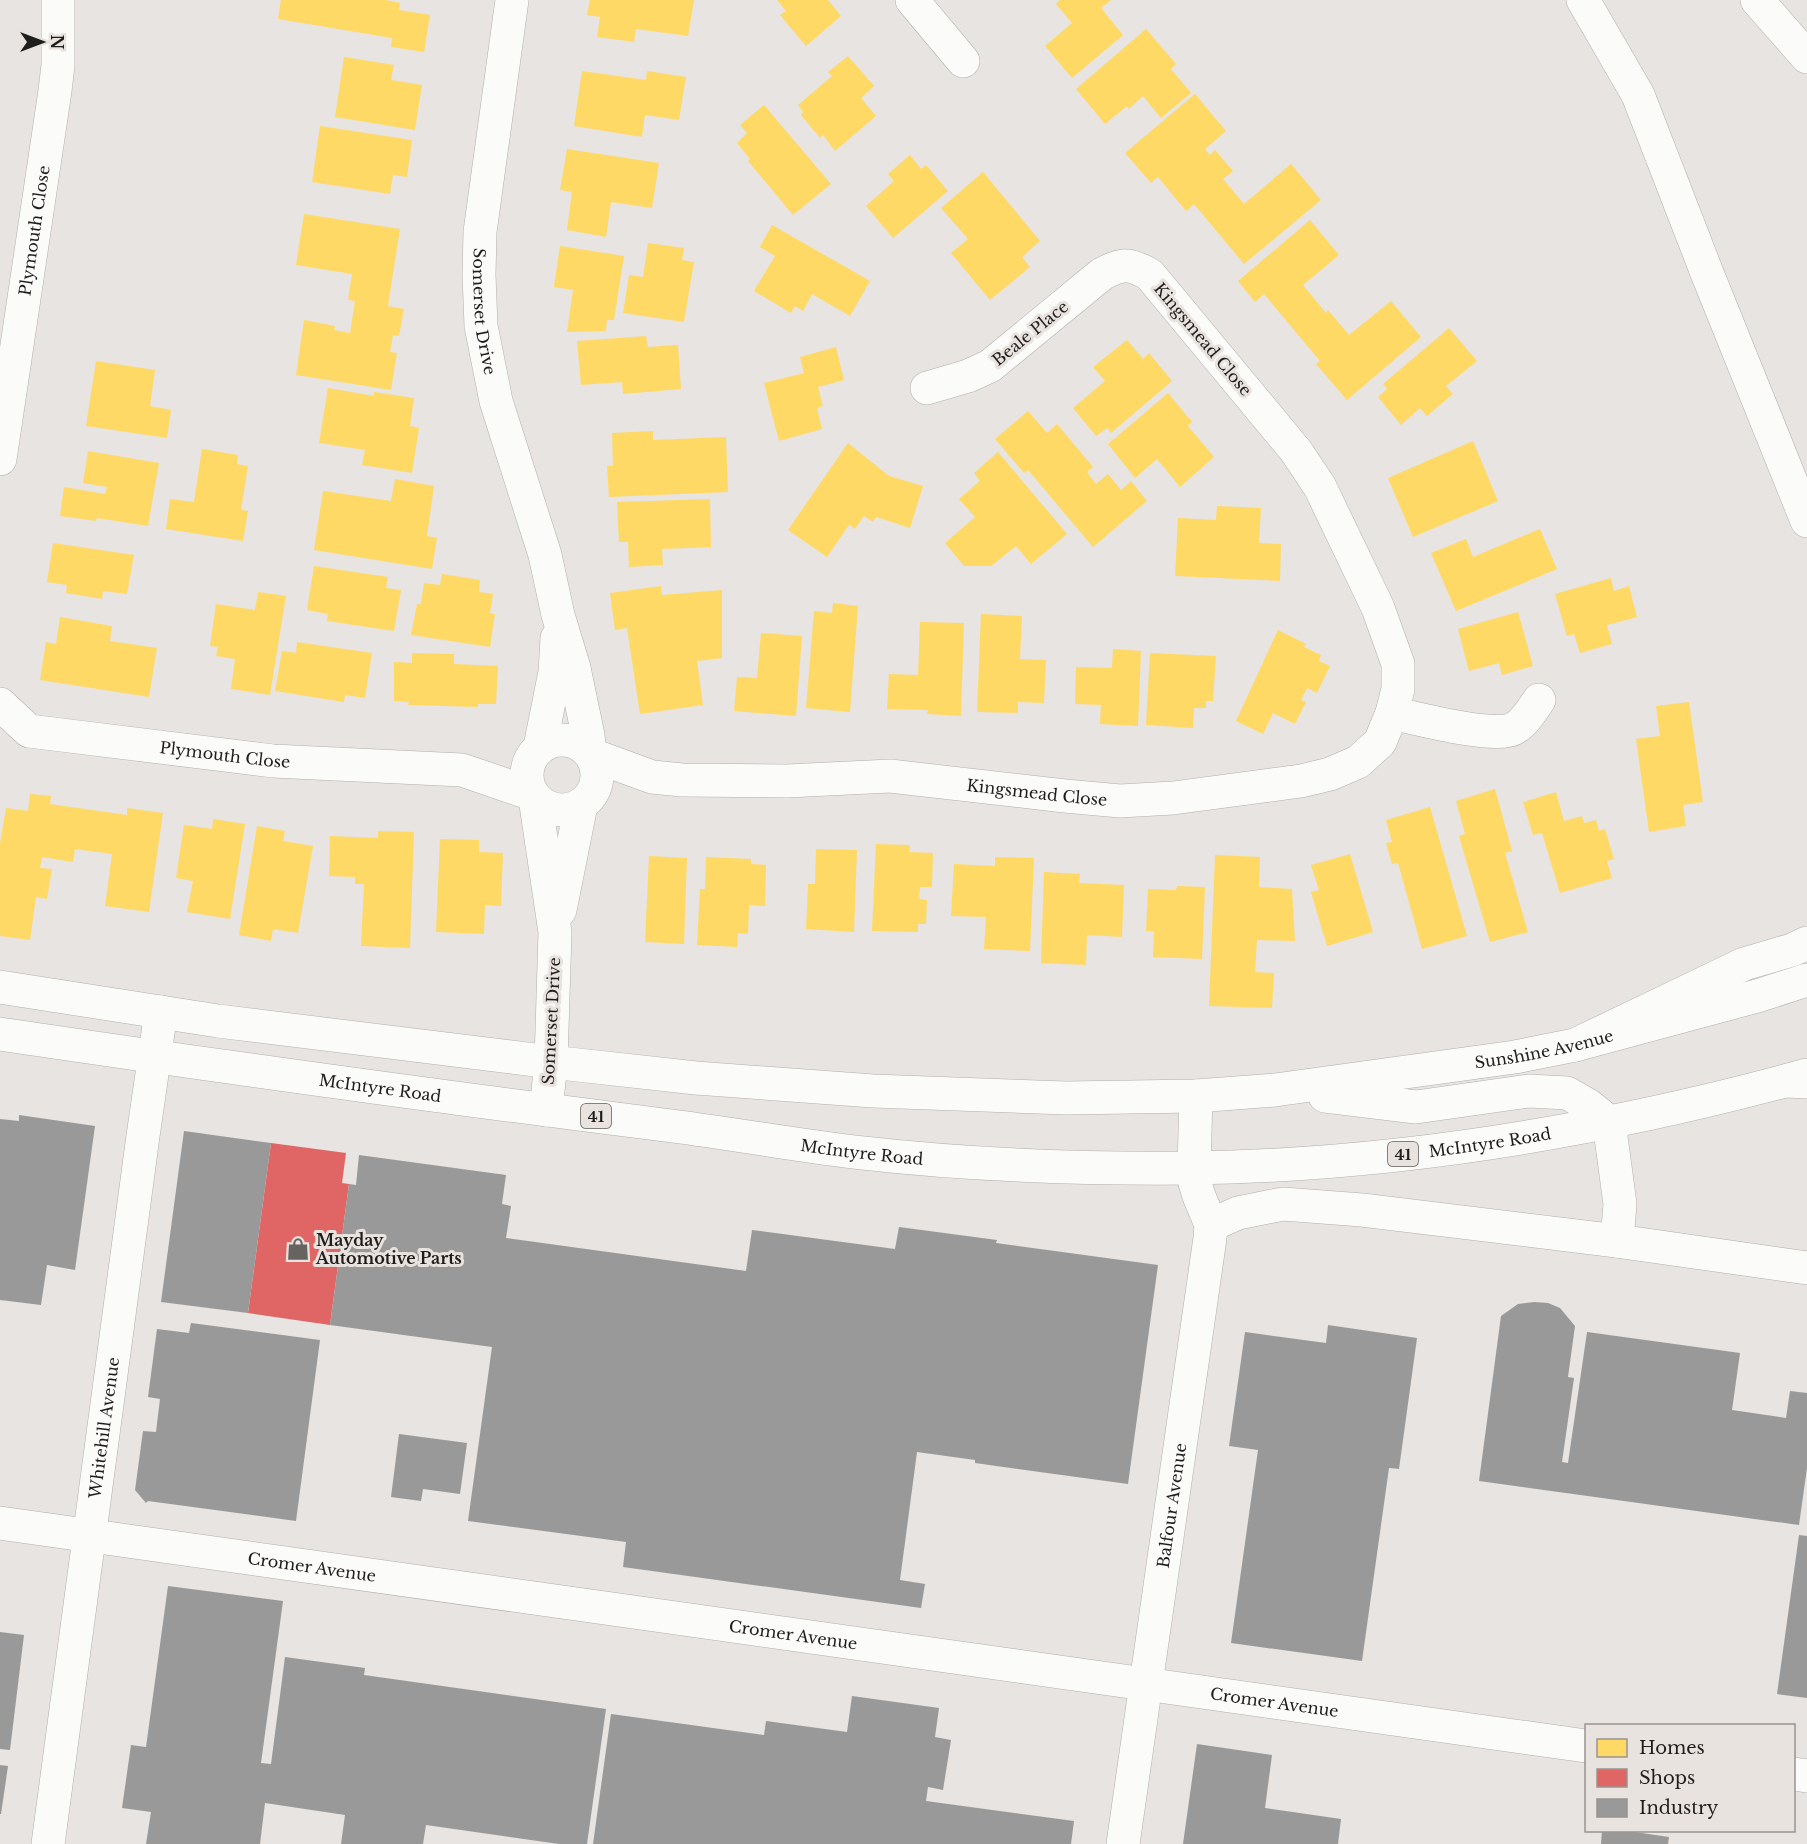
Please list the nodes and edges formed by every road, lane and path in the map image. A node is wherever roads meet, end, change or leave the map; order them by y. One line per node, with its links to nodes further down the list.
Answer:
1 (57, 0): 10 (main road, Plymouth Close)
2 (512, 0): 12 (main road, Somerset Drive)
3 (912, 0): 7 (main road)
4 (1583, 0): 11 (main road)
5 (1757, 0): 6 (main road)
6 (1807, 57)
7 (963, 61)
8 (1126, 265): 9 (main road, Beale Place); 15 (main road, Kingsmead Close)
9 (927, 388)
10 (0, 459)
11 (1807, 521)
12 (558, 615): 16 (main road, Somerset Drive); 17 (main road, Somerset Drive)
13 (1539, 700): 15 (main road)
14 (0, 704): 18 (main road, Plymouth Close)
15 (1392, 714): 19 (main road, Kingsmead Close)
16 (538, 748): 17 (main road); 18 (main road, Plymouth Close); 20 (main road)
17 (591, 754): 19 (main road, Kingsmead Close); 21 (main road)
18 (462, 770): 20 (main road, Plymouth Close)
19 (652, 777): 21 (main road, Kingsmead Close)
20 (534, 796): 21 (main road); 22 (main road, Somerset Drive)
21 (584, 802): 22 (main road, Somerset Drive)
22 (555, 933): 30 (main road, Somerset Drive)
23 (1807, 943): 28 (main road)
24 (1807, 980): 28 (main road, Sunshine Avenue)
25 (0, 987): 26 (main road)
26 (161, 1012): 29 (main road, Whitehill Avenue); 30 (main road)
27 (0, 1034): 29 (main road, McIntyre Road / 41)
28 (1575, 1045): 32 (main road, Sunshine Avenue)
29 (154, 1056): 34 (main road, McIntyre Road / 41); 41 (main road, Whitehill Avenue)
30 (551, 1062): 33 (main road); 34 (main road, Somerset Drive)
31 (1800, 1080): 35 (main road, 41)
32 (1275, 1090): 33 (main road); 35 (main road)
33 (1196, 1096): 36 (main road)
34 (546, 1110): 36 (main road, McIntyre Road / 41)
35 (1609, 1122): 36 (main road, McIntyre Road / 41); 38 (main road)
36 (1194, 1168): 37 (main road)
37 (1211, 1225): 38 (main road); 42 (main road, Balfour Avenue)
38 (1617, 1241): 39 (main road)
39 (1807, 1268)
40 (0, 1523): 41 (main road, Cromer Avenue)
41 (90, 1536): 42 (main road, Cromer Avenue); 44 (main road, Whitehill Avenue)
42 (1145, 1685): 43 (main road, Cromer Avenue); 45 (main road, Balfour Avenue)
43 (1585, 1746)
44 (48, 1844)
45 (1124, 1844)

